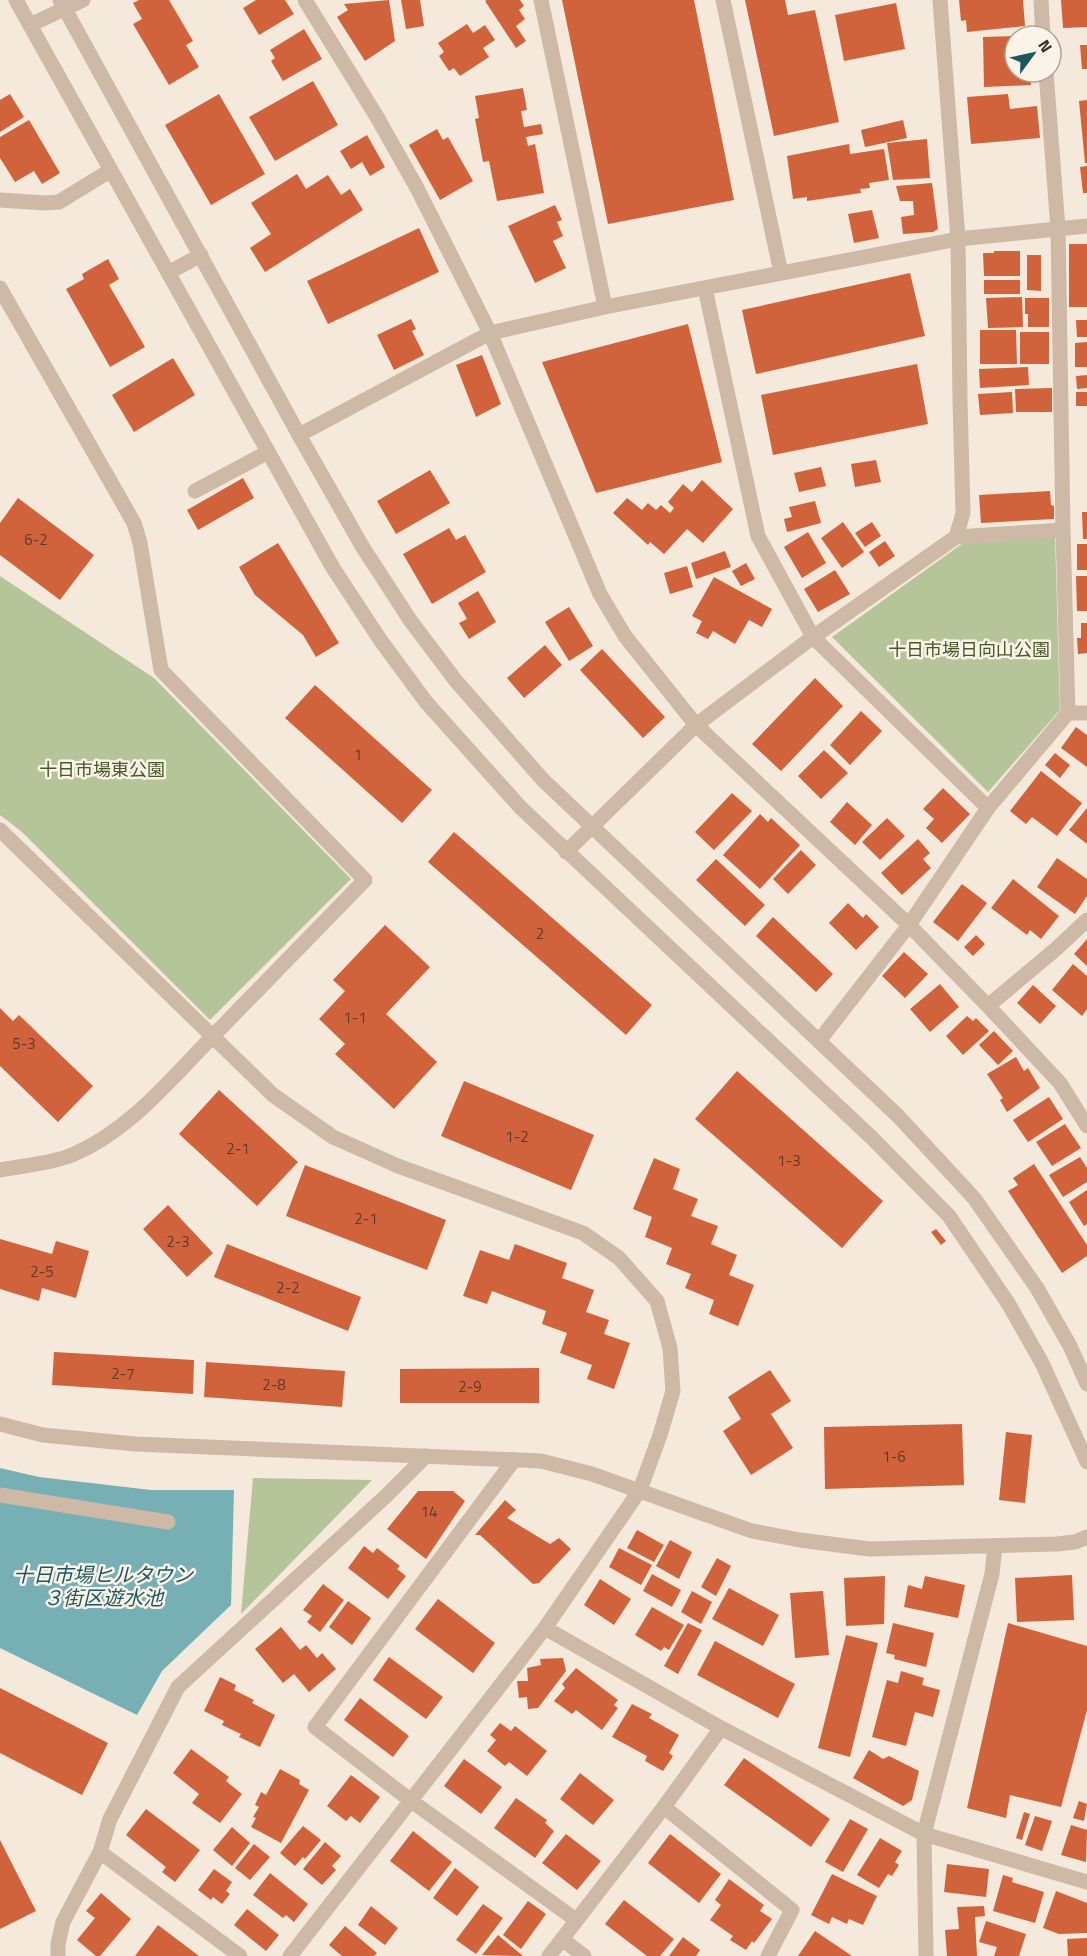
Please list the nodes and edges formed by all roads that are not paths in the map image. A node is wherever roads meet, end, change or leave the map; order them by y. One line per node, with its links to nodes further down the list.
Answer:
1 (16, 0): 10 (street)
2 (83, 0): 8 (street)
3 (305, 0): 23 (street)
4 (541, 0): 22 (street)
5 (723, 0): 19 (street)
6 (940, 0): 16 (street)
7 (1041, 0): 9 (street)
8 (62, 4): 10 (street); 17 (street)
9 (1042, 24)
10 (30, 25): 12 (street)
11 (1047, 84): 15 (street)
12 (111, 170): 13 (street); 18 (street)
13 (0, 200)
14 (1087, 226): 15 (street)
15 (1058, 229): 16 (street); 27 (street)
16 (958, 239): 19 (street); 28 (street)
17 (201, 255): 18 (street); 24 (street)
18 (168, 273): 25 (street)
19 (781, 273): 21 (street)
20 (0, 288): 40 (street)
21 (705, 288): 22 (street); 29 (street)
22 (605, 307): 23 (street)
23 (489, 333): 24 (street); 32 (street)
24 (299, 435): 34 (street)
25 (268, 452): 26 (street); 36 (street)
26 (195, 491)
27 (1063, 530): 28 (street); 30 (street)
28 (956, 537): 29 (street)
29 (813, 637): 32 (street); 33 (street)
30 (1068, 713): 31 (street); 33 (street)
31 (1087, 713)
32 (696, 725): 34 (street); 38 (street)
33 (988, 807): 38 (street)
34 (591, 828): 36 (street); 41 (street)
35 (0, 830): 40 (street)
36 (566, 852): 48 (street)
37 (1087, 920): 39 (street)
38 (909, 925): 39 (street); 41 (street)
39 (988, 1006): 42 (street)
40 (212, 1037): 43 (street); 49 (street)
41 (819, 1041): 44 (street)
42 (1087, 1126)
43 (0, 1170)
44 (1087, 1384)
45 (0, 1425): 46 (street)
46 (426, 1456): 47 (street); 59 (street)
47 (514, 1460): 49 (street); 56 (street)
48 (1087, 1462)
49 (640, 1490): 53 (street); 54 (street)
50 (0, 1495): 51 (street)
51 (168, 1522)
52 (1087, 1537): 53 (street)
53 (995, 1546): 58 (street)
54 (544, 1628): 55 (street); 56 (street)
55 (721, 1728): 57 (street); 58 (street)
56 (410, 1800): 61 (street); 66 (street)
57 (664, 1807): 61 (street); 63 (street)
58 (924, 1834): 60 (street); 69 (street)
59 (100, 1852): 64 (street); 65 (street)
60 (1087, 1882)
61 (576, 1920): 62 (street)
62 (562, 1939): 67 (street); 68 (street)
63 (775, 1953)
64 (58, 1956)
65 (240, 1956)
66 (290, 1956)
67 (549, 1956)
68 (584, 1956)
69 (926, 1956)

